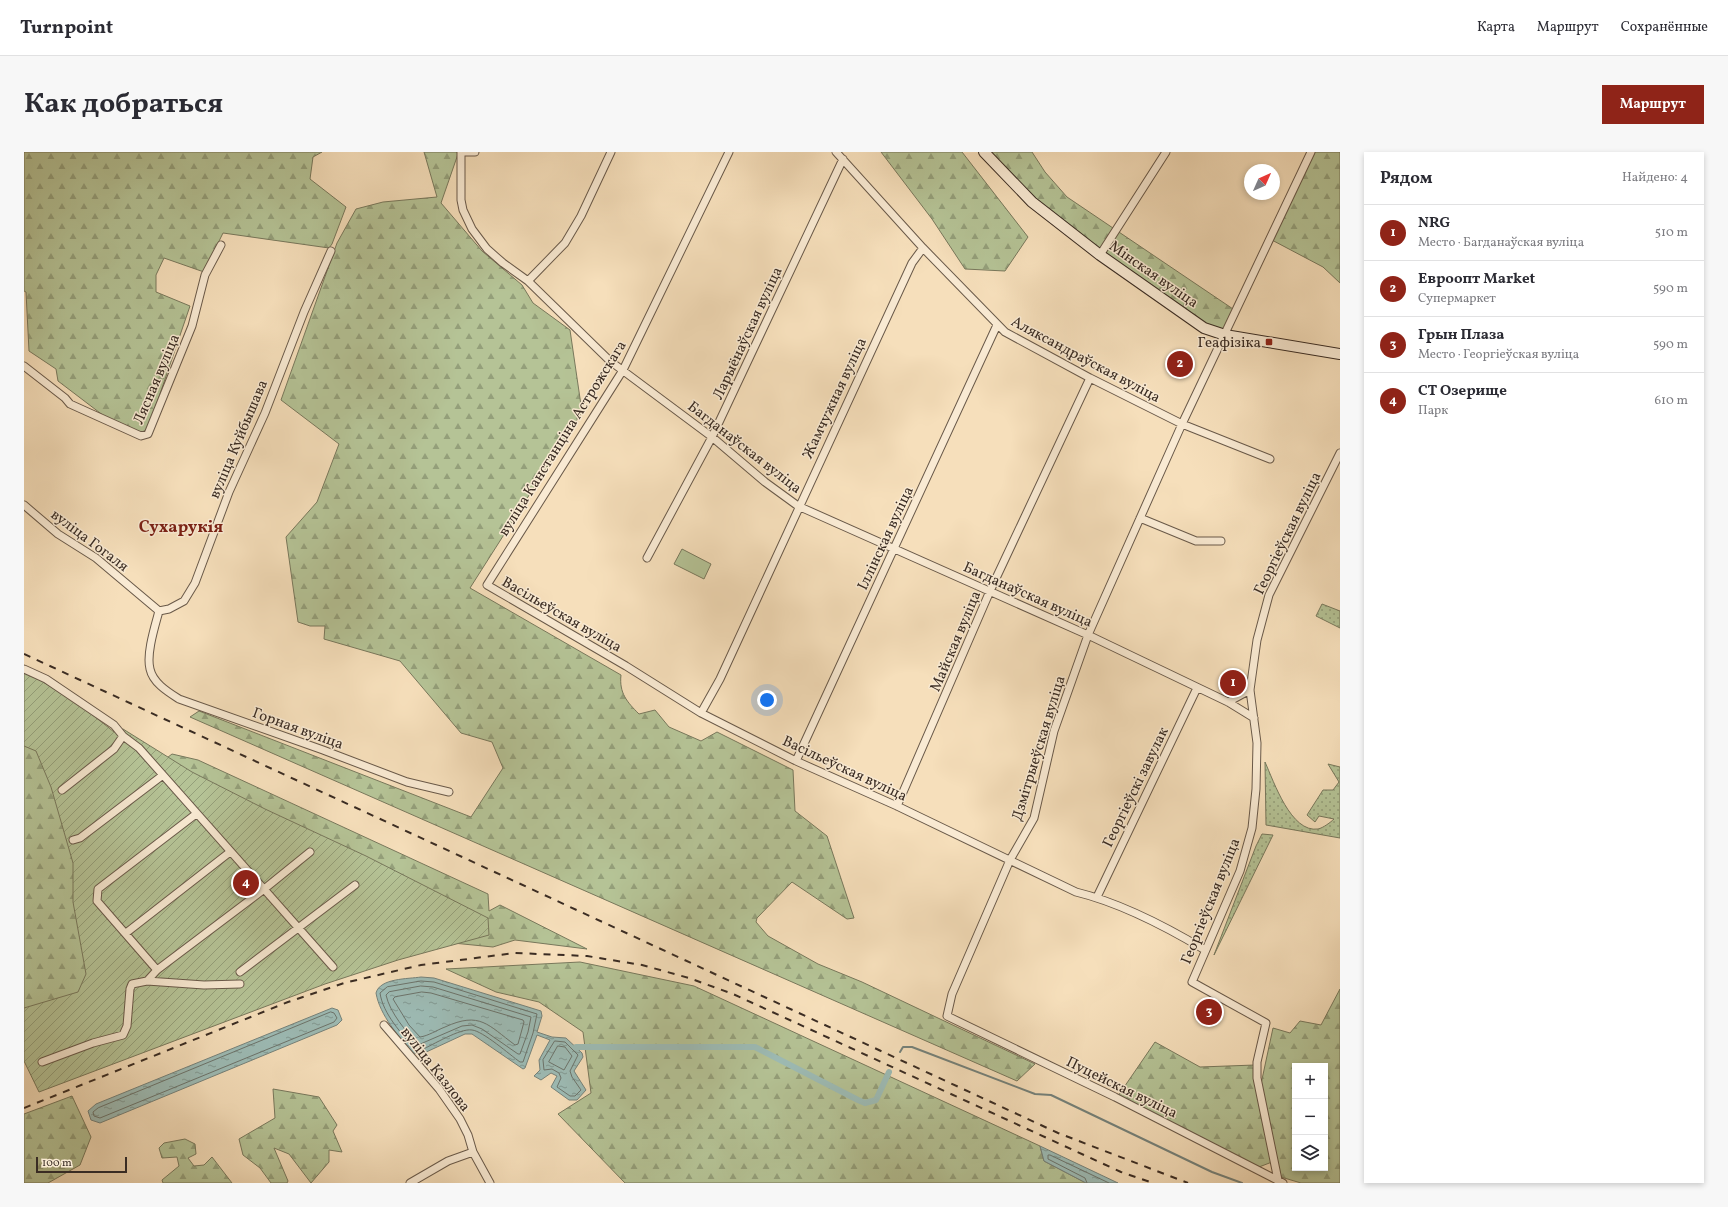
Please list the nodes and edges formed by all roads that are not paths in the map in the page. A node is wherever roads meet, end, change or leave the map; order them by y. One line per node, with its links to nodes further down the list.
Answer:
1 (461, 152): 15 (street, Багданаўская вуліца)
2 (465, 152): 3 (street)
3 (475, 152)
4 (611, 152): 15 (street)
5 (729, 152): 20 (street, вуліца Канстанціна Астрожскага)
6 (836, 152): 10 (street, Аляксандраўская вуліца)
7 (984, 152): 14 (main road, Мінская вуліца)
8 (1166, 152): 14 (street)
9 (1311, 152): 17 (street, Дзмітрыеўская вуліца)
10 (843, 159): 12 (street, Аляксандраўская вуліца); 23 (street, Ларыёнаўская вуліца)
11 (221, 245): 19 (street, Лясная вуліца)
12 (923, 248): 16 (street, Аляксандраўская вуліца); 27 (street, Жамчужная вуліца)
13 (331, 251): 34 (street, вуліца Куйбышава)
14 (1100, 255): 17 (main road, Мінская вуліца)
15 (528, 281): 20 (street, Багданаўская вуліца)
16 (997, 325): 21 (street, Аляксандраўская вуліца); 30 (street, Іллінская вуліца)
17 (1225, 335): 18 (main road, Мінская вуліца); 22 (street, Дзмітрыеўская вуліца)
18 (1340, 354)
19 (24, 366)
20 (623, 370): 23 (street, Багданаўская вуліца); 32 (street, вуліца Канстанціна Астрожскага)
21 (1090, 378): 22 (street, Аляксандраўская вуліца); 33 (street, Майская вуліца)
22 (1182, 424): 25 (street, Аляксандраўская вуліца); 28 (street, Дзмітрыеўская вуліца)
23 (712, 437): 27 (street, Багданаўская вуліца); 31 (street, Ларыёнаўская вуліца)
24 (1340, 454): 38 (street, Георгіеўская вуліца)
25 (1270, 459)
26 (24, 505): 34 (street, вуліца Гогаля)
27 (798, 506): 30 (street, Багданаўская вуліца); 40 (street, Жамчужная вуліца)
28 (1140, 518): 29 (street); 35 (street, Дзмітрыеўская вуліца)
29 (1221, 541)
30 (895, 548): 33 (street, Багданаўская вуліца); 43 (street, Іллінская вуліца)
31 (647, 558)
32 (486, 585): 40 (street, Васільеўская вуліца)
33 (990, 591): 35 (street, Багданаўская вуліца); 47 (street, Майская вуліца)
34 (159, 611): 46 (street, Горная вуліца)
35 (1088, 635): 37 (street, Багданаўская вуліца); 52 (street, Дзмітрыеўская вуліца)
36 (24, 669): 42 (street)
37 (1197, 688): 39 (street, Багданаўская вуліца); 55 (street, Георгіеўскі завулак)
38 (1250, 690): 39 (street); 41 (street, Георгіеўская вуліца)
39 (1228, 702): 41 (street, Багданаўская вуліца)
40 (701, 713): 43 (street, Васільеўская вуліца)
41 (1254, 718): 58 (street, Георгіеўская вуліца)
42 (122, 734): 44 (street); 45 (street)
43 (796, 761): 47 (street, Васільеўская вуліца)
44 (163, 775): 48 (street); 49 (street)
45 (62, 790)
46 (449, 792)
47 (897, 806): 52 (street, Васільеўская вуліца)
48 (196, 814): 50 (street); 57 (street)
49 (74, 840)
50 (230, 852): 54 (street); 57 (street)
51 (310, 852): 54 (street)
52 (1010, 860): 55 (street, Васільеўская вуліца); 64 (street, Дзмітрыеўская вуліца)
53 (355, 885): 56 (street)
54 (263, 890): 56 (street); 60 (street)
55 (1097, 897): 58 (street, Васільеўская вуліца)
56 (297, 928): 59 (street); 61 (street)
57 (126, 933): 60 (street)
58 (1205, 950): 69 (street, Георгіеўская вуліца)
59 (333, 967)
60 (157, 970): 62 (street)
61 (240, 972)
62 (147, 981): 63 (street); 66 (street)
63 (240, 984)
64 (947, 1016): 69 (street, Пуцейская вуліца)
65 (384, 1025): 67 (street, вуліца Казлова)
66 (42, 1062)
67 (473, 1152): 68 (street); 70 (street, вуліца Казлова)
68 (413, 1182)
69 (1280, 1182)
70 (490, 1183)

